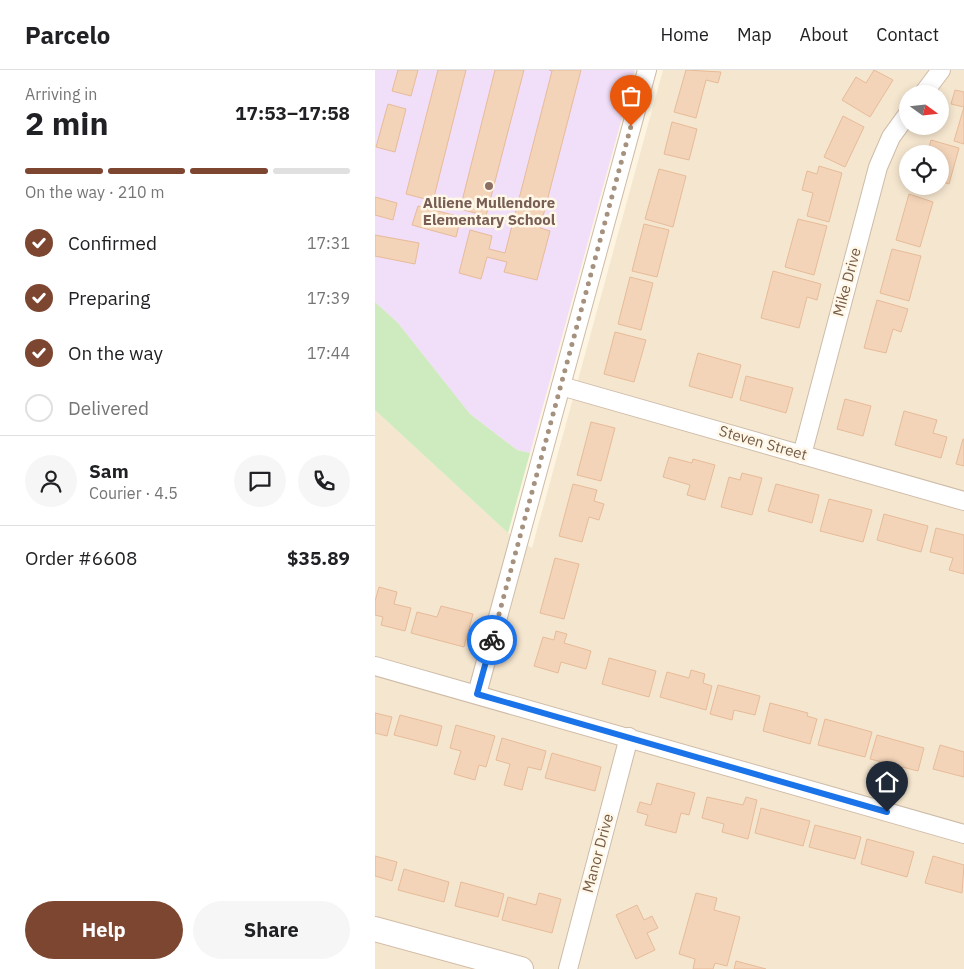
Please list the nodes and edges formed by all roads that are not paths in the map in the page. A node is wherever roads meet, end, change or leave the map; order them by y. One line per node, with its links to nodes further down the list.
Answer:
1 (647, 70): 5 (street)
2 (941, 70): 3 (street)
3 (930, 85)
4 (899, 126): 6 (street, Mike Drive)
5 (561, 386): 6 (street, Steven Street); 9 (street)
6 (801, 455): 7 (street, Steven Street)
7 (964, 501)
8 (375, 666): 9 (street)
9 (477, 694): 10 (street)
10 (629, 738): 11 (street); 14 (street, Manor Drive)
11 (964, 834)
12 (375, 929): 13 (street)
13 (521, 969)
14 (568, 969)

